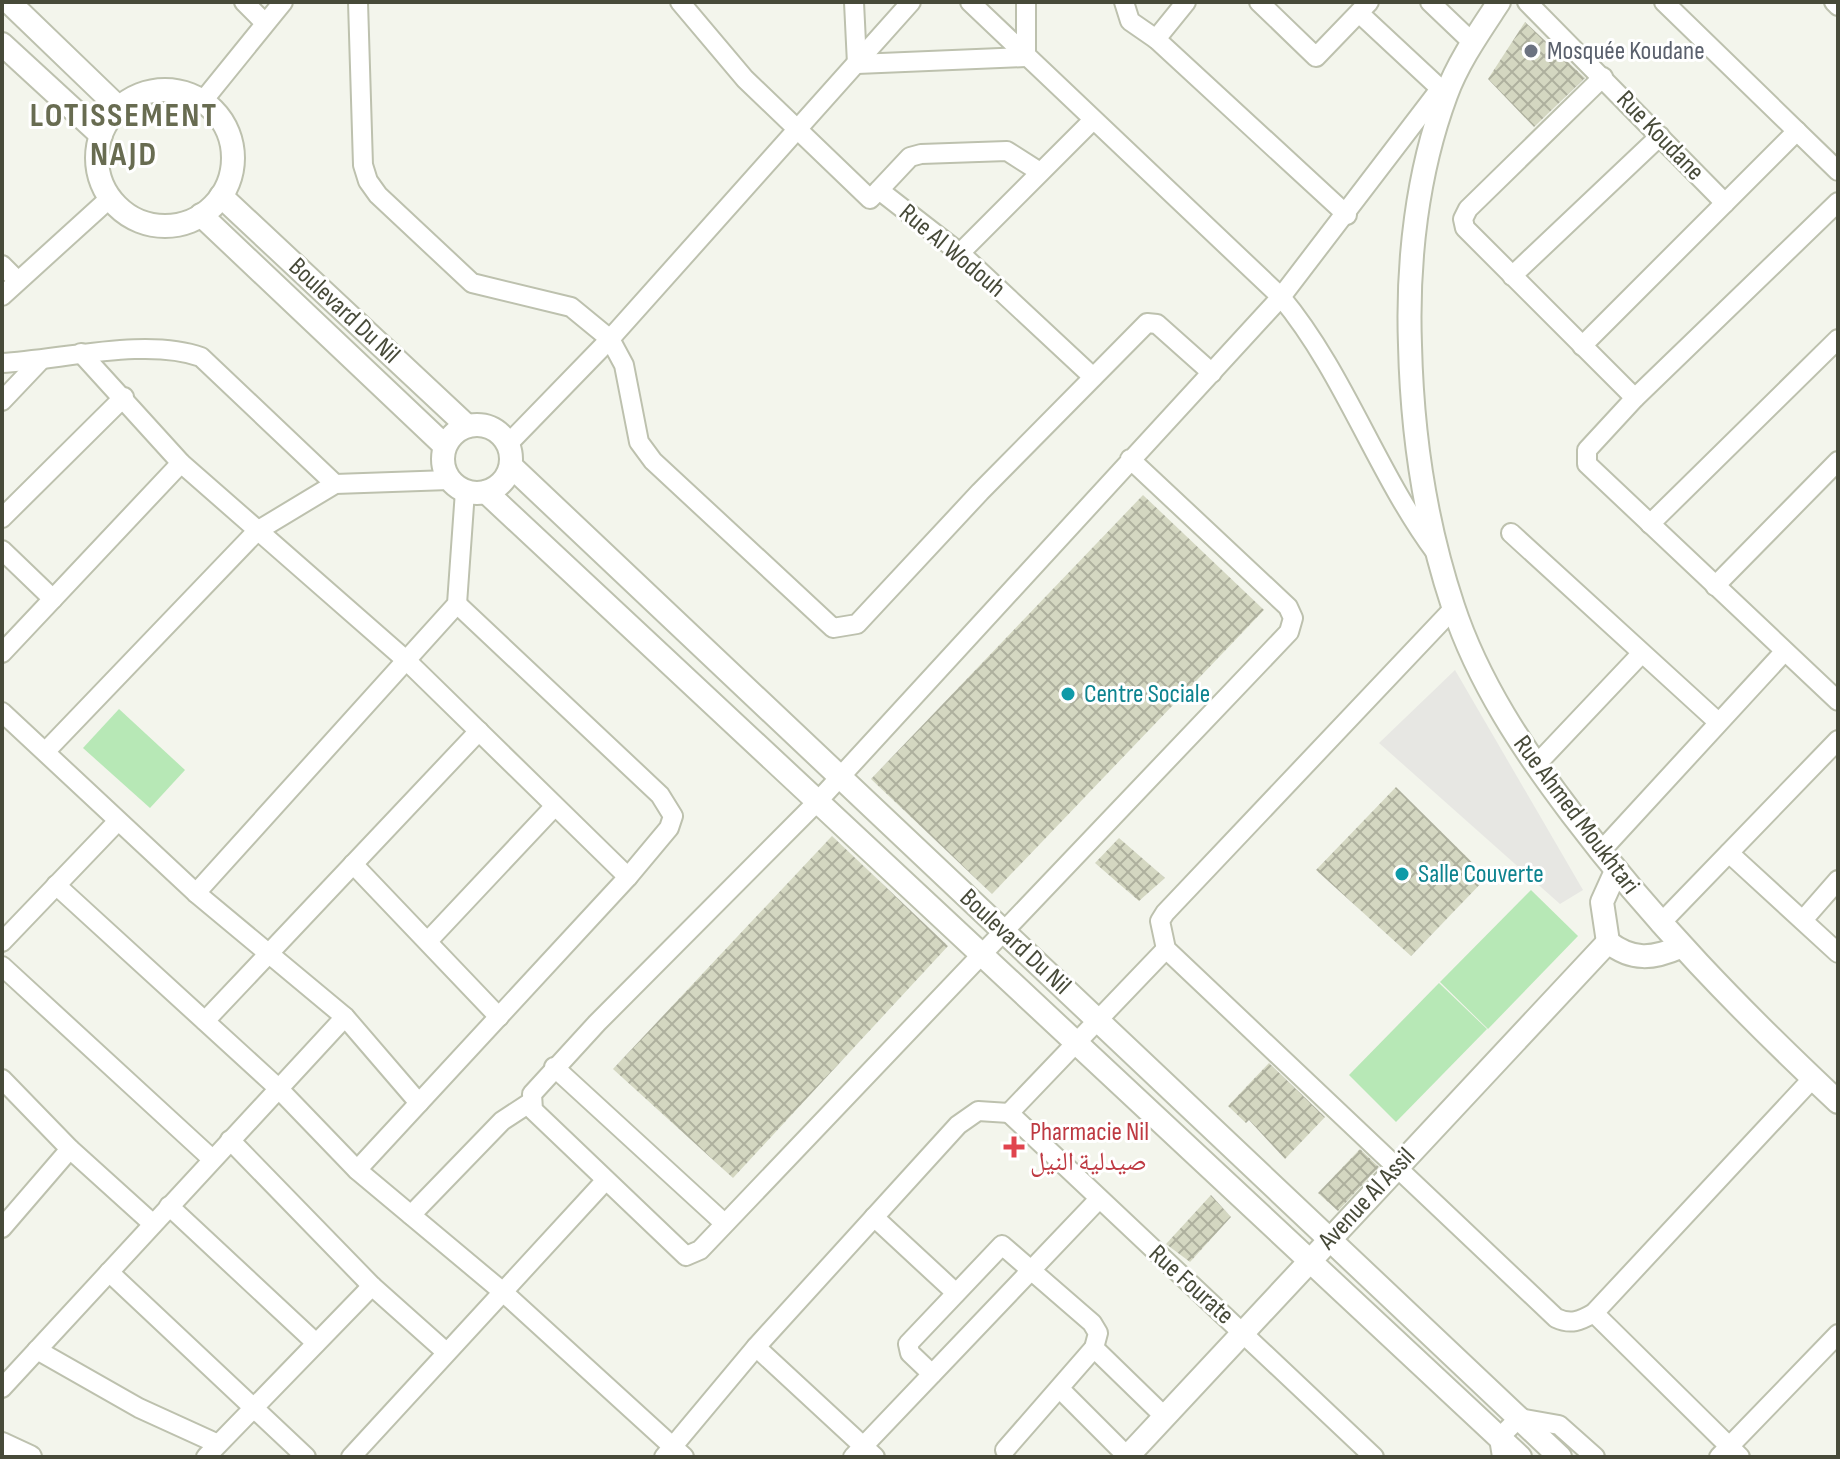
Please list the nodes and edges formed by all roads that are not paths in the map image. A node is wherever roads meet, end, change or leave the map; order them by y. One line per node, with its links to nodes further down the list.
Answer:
1 (9, 2): 27 (street)
2 (244, 2): 18 (street)
3 (283, 2): 18 (street)
4 (358, 2): 48 (street)
5 (680, 2): 29 (street, Rue Al Wodouh)
6 (854, 2): 23 (street)
7 (911, 2): 23 (street)
8 (970, 2): 22 (street)
9 (1026, 2): 22 (street)
10 (1124, 2): 19 (street)
11 (1186, 2): 19 (street)
12 (1259, 2): 17 (street)
13 (1430, 2): 20 (street)
14 (1499, 2): 20 (street, Rue Ahmed Moukhtari)
15 (1527, 2): 24 (street, Rue Koudane)
16 (1664, 2): 30 (street)
17 (1364, 8): 25 (street)
18 (264, 22): 26 (street)
19 (1156, 39): 41 (street)
20 (1473, 43): 25 (street, Rue Ahmed Moukhtari)
21 (2, 44): 31 (street)
22 (1026, 57): 23 (street); 28 (street)
23 (857, 64): 29 (street)
24 (1603, 77): 32 (street, Rue Koudane); 44 (street)
25 (1443, 91): 41 (street); 72 (street, Rue Ahmed Moukhtari)
26 (202, 102): 27 (street); 36 (street)
27 (119, 108): 31 (street)
28 (1093, 120): 34 (street); 47 (street)
29 (797, 129): 35 (street, Rue Al Wodouh); 48 (street)
30 (1797, 131): 33 (street); 39 (street)
31 (101, 135): 37 (street)
32 (1660, 136): 39 (street, Rue Koudane); 44 (street)
33 (1838, 171)
34 (1040, 172): 35 (street); 42 (street)
35 (879, 190): 42 (street, Rue Al Wodouh)
36 (221, 196): 40 (street); 59 (street, Boulevard Du Nil)
37 (110, 198): 40 (street); 45 (street)
38 (1838, 202): 57 (street)
39 (1725, 203): 50 (street)
40 (201, 215): 60 (street, Boulevard Du Nil)
41 (1347, 215): 47 (street)
42 (960, 253): 55 (street, Rue Al Wodouh)
43 (2, 265): 45 (street)
44 (1512, 276): 50 (street)
45 (17, 280): 46 (street)
46 (2, 296)
47 (1281, 297): 54 (street); 72 (street)
48 (610, 339): 55 (street); 61 (street)
49 (1838, 339): 68 (street)
50 (1582, 346): 57 (street)
51 (81, 353): 52 (street); 56 (street); 65 (street)
52 (40, 361): 53 (street); 58 (street)
53 (2, 363)
54 (1212, 373): 55 (street); 62 (street)
55 (1093, 377)
56 (124, 397): 64 (street); 67 (street)
57 (1635, 398): 68 (street)
58 (2, 401)
59 (467, 426): 60 (street); 61 (street)
60 (445, 446): 66 (street)
61 (509, 455): 66 (street); 88 (street, Boulevard Du Nil)
62 (1130, 459): 88 (street); 102 (street)
63 (1838, 461): 73 (street)
64 (181, 463): 69 (street); 74 (street)
65 (335, 484): 66 (street); 69 (street)
66 (466, 488): 75 (street); 89 (street, Boulevard Du Nil)
67 (2, 518)
68 (1650, 524): 73 (street)
69 (257, 531): 80 (street); 86 (street)
70 (1511, 533): 79 (street)
71 (2, 550): 74 (street)
72 (1438, 556): 76 (street, Rue Ahmed Moukhtari)
73 (1715, 586): 77 (street)
74 (53, 599): 78 (street)
75 (457, 604): 80 (street); 96 (street)
76 (1453, 609): 87 (street, Rue Ahmed Moukhtari); 107 (street)
77 (1784, 652): 81 (street); 83 (street)
78 (2, 653)
79 (1641, 654): 83 (street); 87 (street)
80 (407, 661): 84 (street); 99 (street)
81 (1838, 701)
82 (2, 712): 86 (street)
83 (1718, 722): 92 (street)
84 (479, 731): 90 (street); 94 (street)
85 (1838, 740): 93 (street)
86 (46, 751): 91 (street)
87 (1535, 766): 92 (street, Rue Ahmed Moukhtari)
88 (840, 777): 89 (street); 102 (street, Boulevard Du Nil)
89 (818, 801): 110 (street, Boulevard Du Nil); 117 (street)
90 (554, 807): 96 (street); 103 (street)
91 (117, 822): 98 (street); 99 (street)
92 (1600, 852): 95 (street, Rue Ahmed Moukhtari)
93 (1729, 853): 100 (street); 101 (street)
94 (353, 864): 103 (street); 108 (street)
95 (1616, 871): 101 (street, Rue Ahmed Moukhtari); 105 (street)
96 (628, 877): 113 (street)
97 (1838, 880): 100 (street)
98 (56, 885): 104 (street); 115 (street)
99 (196, 893): 108 (street)
100 (1803, 920): 109 (street)
101 (1660, 924): 106 (street, Rue Ahmed Moukhtari)
102 (1005, 933): 110 (street); 114 (street, Boulevard Du Nil)
103 (428, 941): 113 (street)
104 (2, 942)
105 (1608, 942): 106 (street); 128 (street, Avenue Al Assil)
106 (1680, 947): 118 (street, Rue Ahmed Moukhtari)
107 (1166, 949): 114 (street); 128 (street)
108 (267, 953): 112 (street); 115 (street)
109 (1838, 953)
110 (983, 956): 116 (street, Boulevard Du Nil); 135 (street)
111 (2, 966): 127 (street)
112 (345, 1017): 120 (street); 123 (street)
113 (499, 1017): 123 (street)
114 (1099, 1020): 116 (street); 138 (street, Boulevard Du Nil)
115 (205, 1021): 120 (street)
116 (1075, 1045): 124 (street); 139 (street, Boulevard Du Nil)
117 (554, 1067): 121 (street); 135 (street)
118 (1813, 1078): 122 (street, Rue Ahmed Moukhtari); 145 (street)
119 (3, 1082): 126 (street)
120 (277, 1087): 125 (street); 129 (street)
121 (531, 1102): 130 (street); 133 (street)
122 (1838, 1102)
123 (419, 1103): 129 (street)
124 (1009, 1113): 131 (street, Rue Fourate); 134 (street)
125 (230, 1140): 127 (street); 142 (street)
126 (70, 1149): 136 (street); 137 (street)
127 (212, 1159): 132 (street)
128 (1397, 1167): 138 (street, Avenue Al Assil); 145 (street)
129 (357, 1170): 133 (street)
130 (605, 1181): 135 (street); 143 (street)
131 (1099, 1199): 141 (street); 146 (street, Rue Fourate)
132 (169, 1206): 136 (street); 148 (street)
133 (411, 1215): 143 (street)
134 (874, 1217): 144 (street); 149 (street)
135 (723, 1222)
136 (153, 1224): 140 (street)
137 (2, 1228)
138 (1331, 1238): 139 (street, Avenue Al Assil); 158 (street, Boulevard Du Nil)
139 (1309, 1262): 146 (street, Avenue Al Assil); 160 (street, Boulevard Du Nil)
140 (109, 1272): 151 (street); 156 (street)
141 (1029, 1272): 144 (street); 150 (street); 153 (street)
142 (372, 1286): 148 (street); 152 (street)
143 (503, 1292): 152 (street); 163 (street)
144 (956, 1293): 153 (street)
145 (1594, 1313): 165 (street)
146 (1243, 1332): 157 (street, Avenue Al Assil); 170 (street, Rue Fourate)
147 (1838, 1334): 165 (street)
148 (316, 1343): 156 (street)
149 (756, 1347): 163 (street); 164 (street)
150 (1094, 1348): 155 (street); 157 (street)
151 (37, 1350): 154 (street); 162 (street)
152 (446, 1352): 168 (street)
153 (932, 1374): 164 (street)
154 (2, 1388)
155 (1060, 1389): 161 (street); 169 (street)
156 (251, 1410): 162 (street); 167 (street)
157 (1165, 1417): 169 (street, Avenue Al Assil)
158 (1519, 1418): 160 (street); 172 (street, Boulevard Du Nil); 173 (street)
159 (2, 1444): 166 (street)
160 (1500, 1448): 171 (street, Boulevard Du Nil)
161 (1005, 1450)
162 (212, 1451)
163 (673, 1453)
164 (864, 1453)
165 (1729, 1454)
166 (30, 1457)
167 (306, 1457)
168 (351, 1457)
169 (1128, 1457)
170 (1374, 1457)
171 (1520, 1457)
172 (1560, 1457)
173 (1595, 1457)

